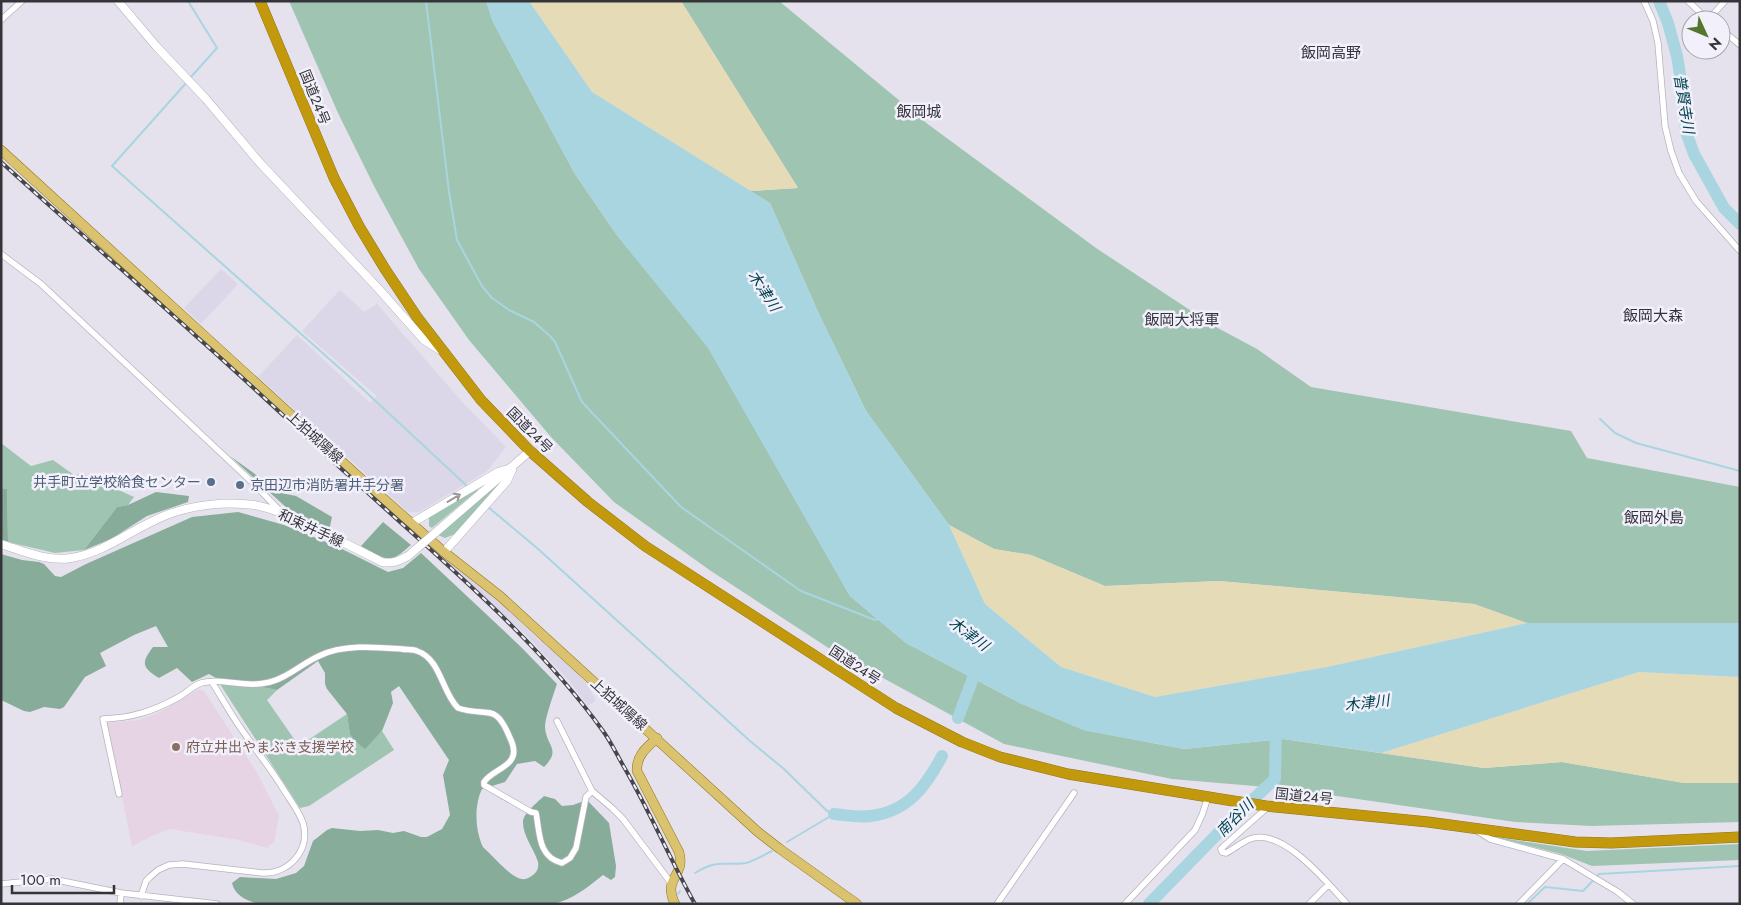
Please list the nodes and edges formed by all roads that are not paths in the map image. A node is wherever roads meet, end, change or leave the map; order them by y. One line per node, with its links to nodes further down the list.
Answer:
1 (22, 1): 7 (street)
2 (118, 1): 11 (main road)
3 (260, 1): 11 (highway, 国道24号)
4 (1644, 1): 9 (street)
5 (1688, 1): 6 (street)
6 (1725, 1)
7 (1, 20)
8 (1, 150): 15 (main road, 上狛城陽線)
9 (1740, 251)
10 (1, 254): 14 (street)
11 (442, 352): 12 (highway, 国道24号)
12 (530, 451): 13 (main road, 和束井手線); 24 (highway, 国道24号)
13 (513, 468): 14 (main road, 和束井手線, bridge); 15 (main road, one-way to 13); 17 (main road)
14 (282, 513): 16 (main road, 和束井手線)
15 (412, 523): 17 (main road, 上狛城陽線)
16 (1, 544)
17 (444, 552): 20 (main road, 上狛城陽線)
18 (212, 682): 21 (street); 23 (street); 33 (street)
19 (557, 721): 21 (street)
20 (657, 738): 29 (main road, 上狛城陽線); 37 (main road, 上狛城陽線)
21 (592, 792): 29 (street)
22 (1074, 793): 38 (street)
23 (119, 794)
24 (1208, 797): 25 (highway, 国道24号); 39 (street)
25 (1268, 806): 26 (highway, 国道24号); 31 (street)
26 (1474, 829): 27 (highway, 国道24号); 28 (street)
27 (1740, 837)
28 (1563, 859): 42 (street); 43 (street)
29 (671, 883): 36 (main road)
30 (1, 884): 32 (street)
31 (1328, 885): 40 (street); 41 (street)
32 (121, 893): 33 (street); 34 (street)
33 (141, 896): 35 (street)
34 (120, 904)
35 (217, 904)
36 (675, 904)
37 (857, 904)
38 (997, 904)
39 (1124, 904)
40 (1309, 904)
41 (1347, 904)
42 (1519, 904)
43 (1633, 904)

